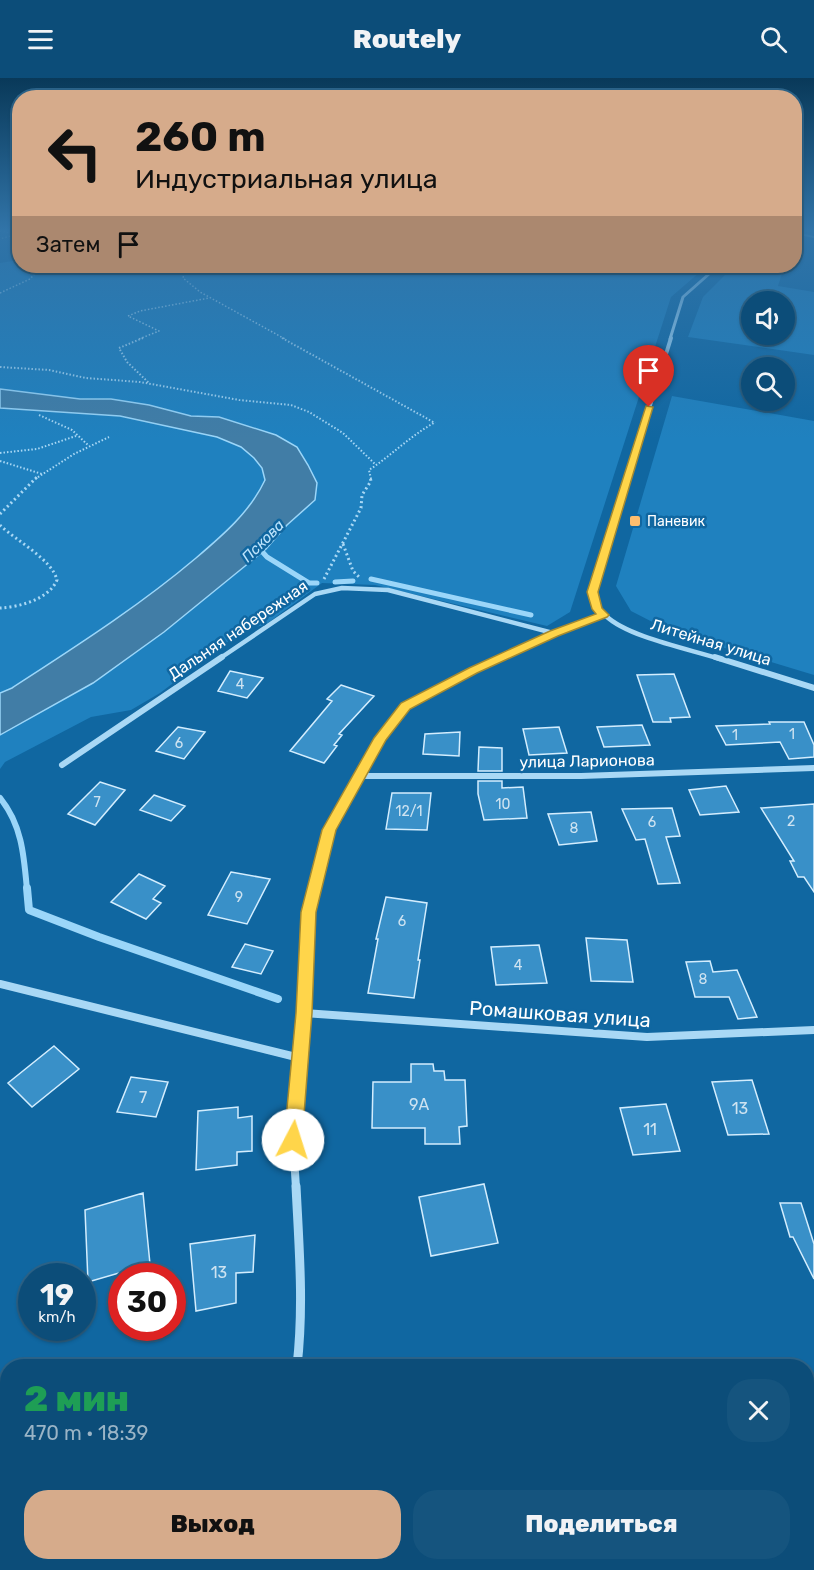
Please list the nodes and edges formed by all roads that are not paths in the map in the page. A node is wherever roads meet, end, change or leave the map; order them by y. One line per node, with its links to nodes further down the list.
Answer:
1 (682, 300): 2 (street)
2 (603, 615): 3 (street); 4 (street, Литейная улица)
3 (554, 633): 6 (street, Дальняя набережная); 8 (street)
4 (812, 687): 5 (street)
5 (814, 694)
6 (62, 765)
7 (814, 768): 8 (street, улица Ларионова)
8 (360, 776): 10 (street)
9 (0, 984): 12 (street)
10 (304, 1013): 11 (street, Ромашковая улица); 12 (street)
11 (814, 1030)
12 (300, 1058): 13 (street)
13 (298, 1359)

